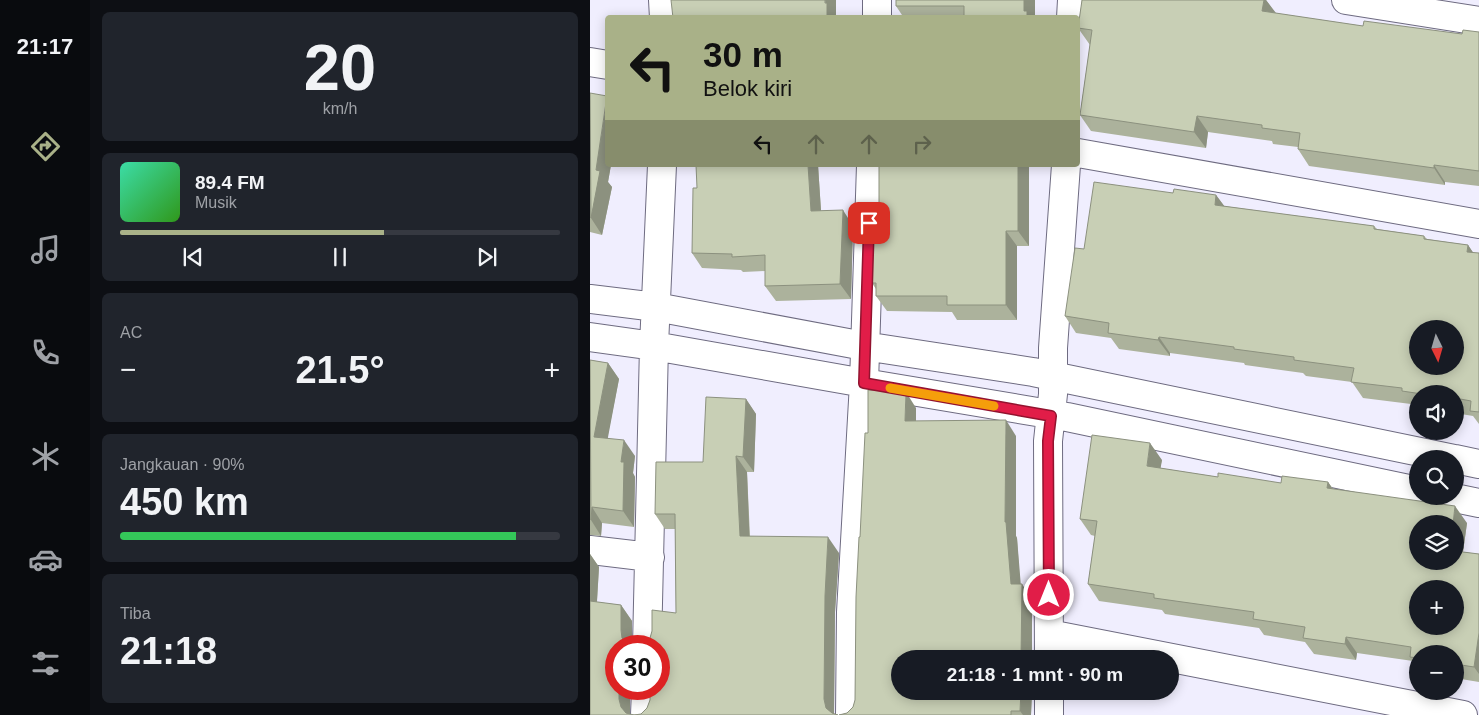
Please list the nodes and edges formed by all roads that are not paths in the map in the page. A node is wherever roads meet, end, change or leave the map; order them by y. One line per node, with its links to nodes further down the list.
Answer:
1 (663, 0): 5 (street)
2 (877, 0): 6 (street)
3 (1072, 0): 7 (street)
4 (1346, 0): 8 (street)
5 (664, 15)
6 (876, 15)
7 (1071, 15)
8 (1479, 21)
9 (590, 62): 10 (street)
10 (605, 64)
11 (1080, 153): 15 (street)
12 (662, 167): 17 (street)
13 (871, 167): 20 (street)
14 (1066, 167): 21 (street)
15 (1479, 224)
16 (590, 299): 17 (street)
17 (656, 307): 19 (street); 20 (street)
18 (590, 338): 19 (street)
19 (654, 346): 22 (street); 31 (street)
20 (864, 346): 21 (street); 22 (street)
21 (1053, 377): 23 (street); 24 (street)
22 (864, 383): 23 (street); 37 (street)
23 (1051, 416): 27 (street); 33 (street)
24 (1410, 450)
25 (1464, 461): 26 (street)
26 (1479, 464)
27 (1409, 488)
28 (1464, 500): 29 (street)
29 (1479, 503)
30 (590, 550): 31 (street)
31 (650, 557): 32 (street)
32 (647, 635)
33 (1049, 646): 39 (street)
34 (646, 700): 36 (street)
35 (1049, 700): 38 (street)
36 (645, 715)
37 (850, 715)
38 (1049, 715)
39 (1463, 715)

